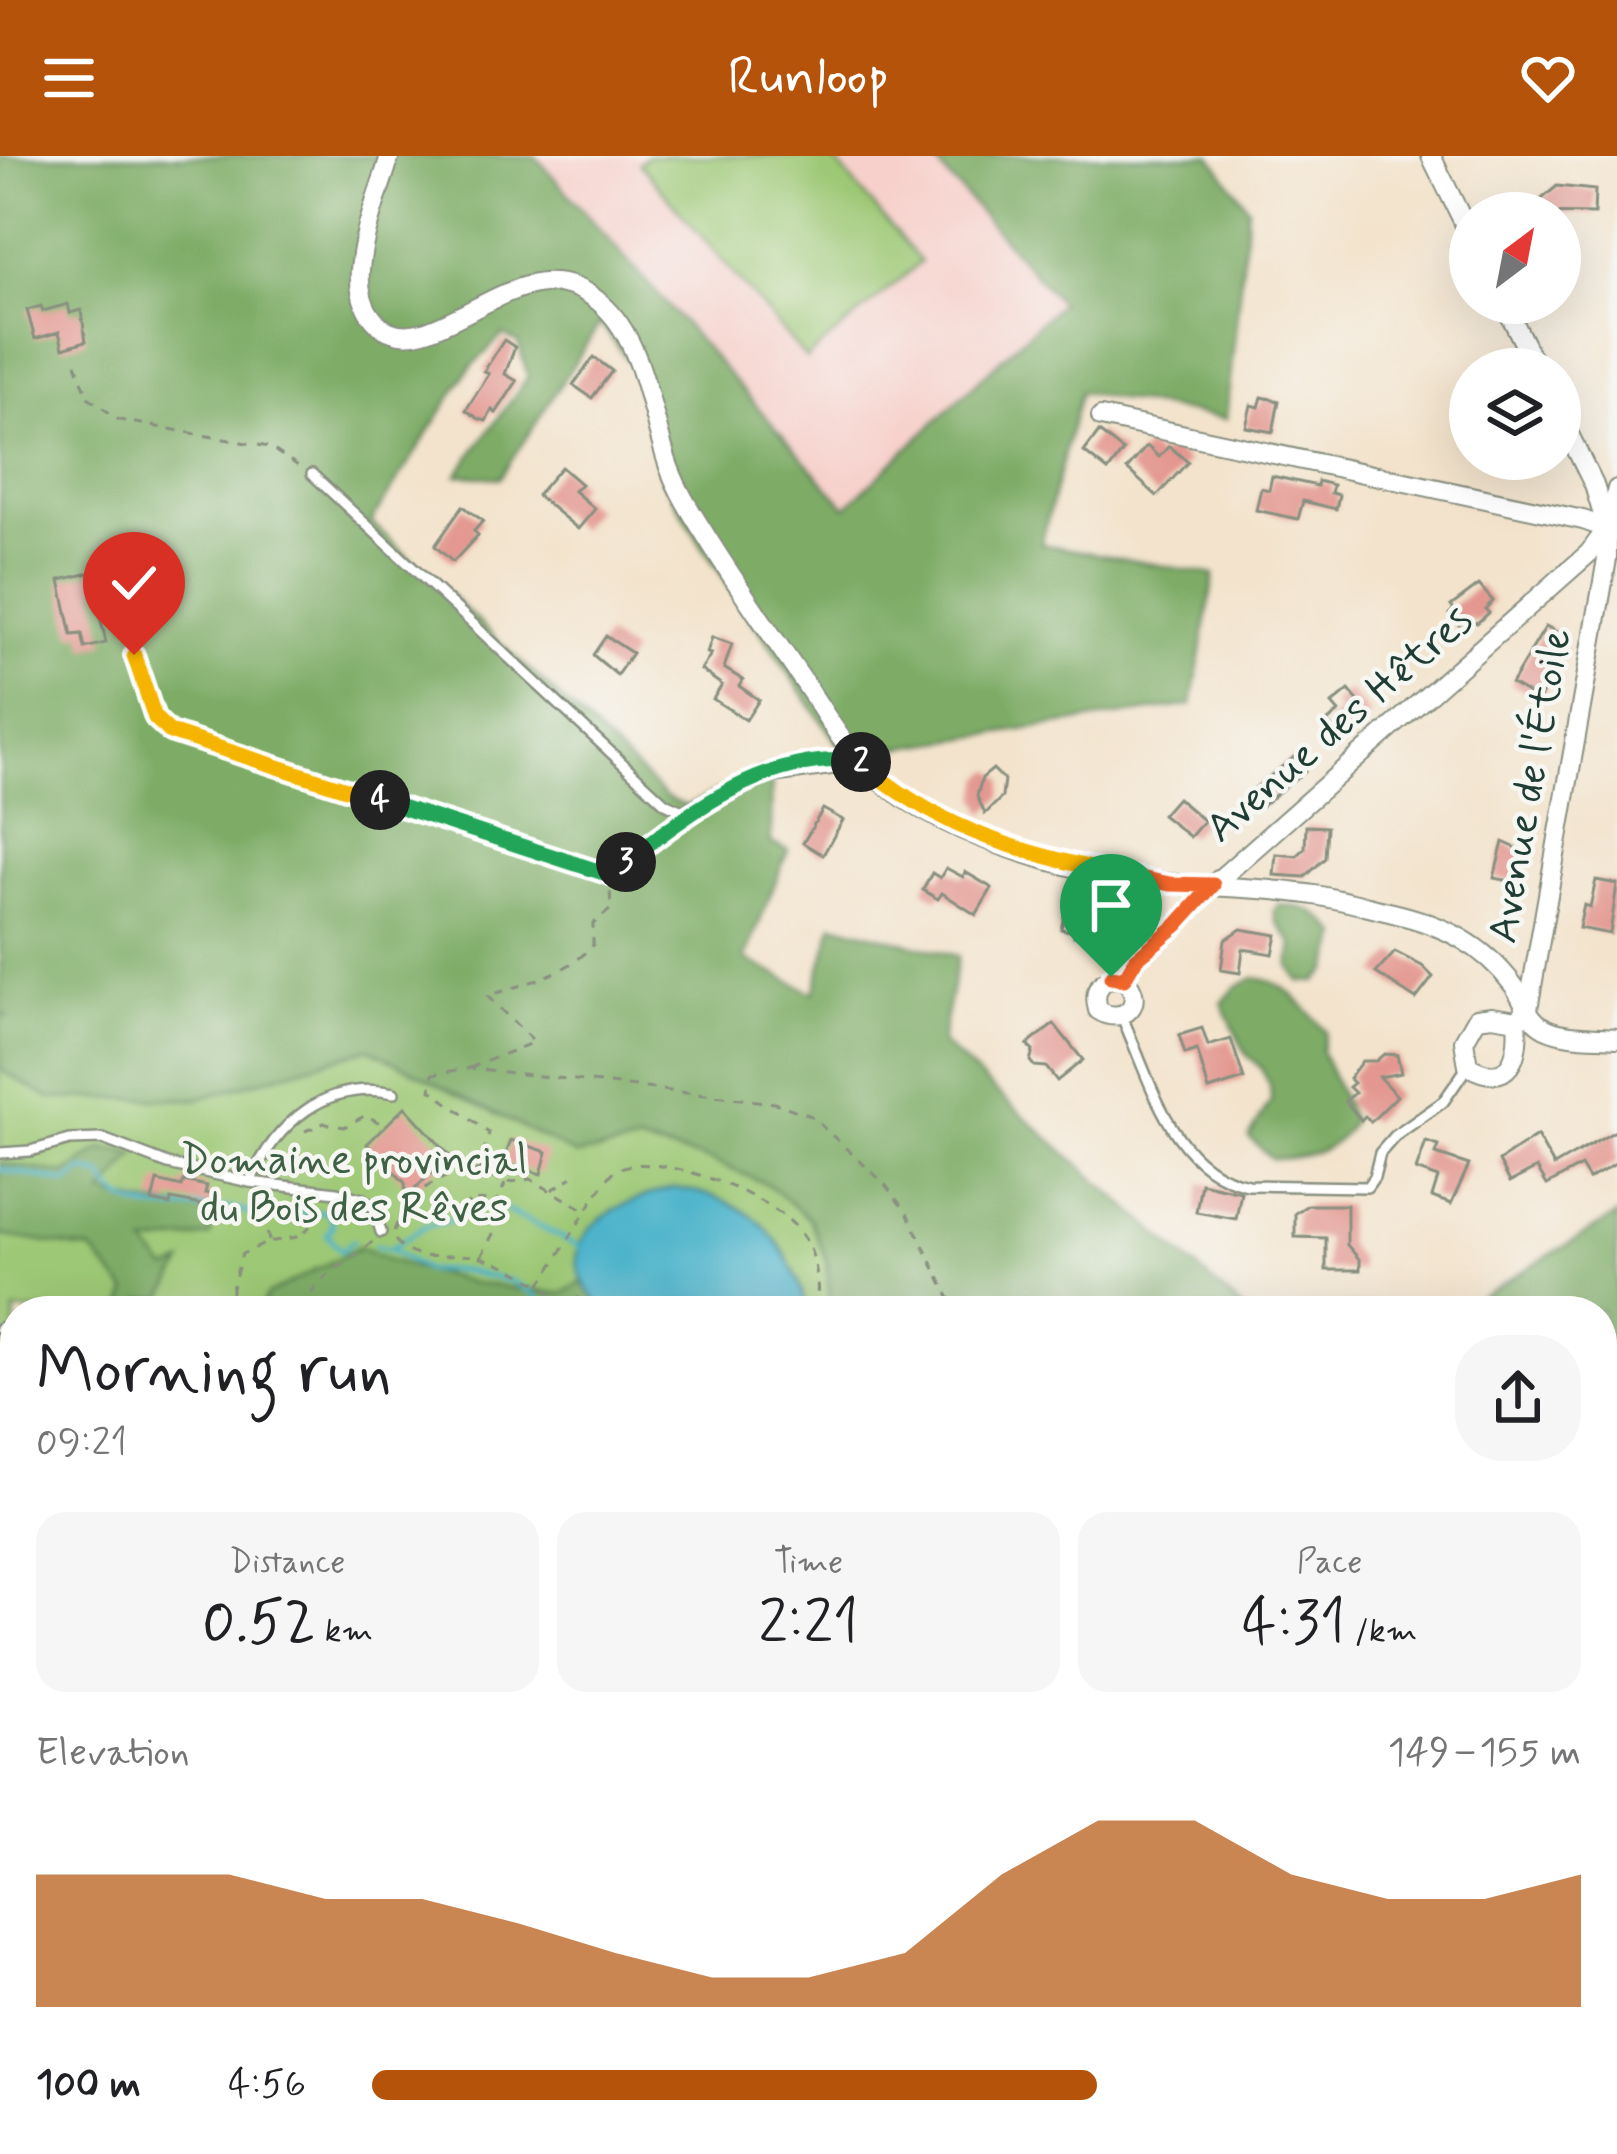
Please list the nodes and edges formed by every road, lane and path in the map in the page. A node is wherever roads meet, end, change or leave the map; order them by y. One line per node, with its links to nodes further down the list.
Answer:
1 (390, 156): 11 (street)
2 (1431, 156): 3 (street)
3 (1449, 192)
4 (76, 363): 7 (path)
5 (1101, 417): 9 (street)
6 (1581, 459): 9 (street)
7 (312, 474): 12 (lane)
8 (1617, 489): 9 (street, Avenue de l'Étoile)
9 (1614, 534): 14 (street, Avenue des Hêtres); 16 (street, Avenue de l'Étoile)
10 (134, 655): 13 (lane)
11 (860, 761): 12 (street); 14 (street)
12 (687, 814): 13 (lane)
13 (610, 875): 20 (path)
14 (1213, 885): 15 (street, Avenue des Hêtres); 16 (street)
15 (1124, 979): 17 (street); 17 (street, Avenue des Hêtres)
16 (1522, 1015): 18 (street); 19 (street); 19 (street, Avenue de l'Étoile)
17 (1123, 1017): 19 (lane)
18 (1617, 1038)
19 (1468, 1066)
20 (470, 1068): 25 (path); 43 (path)
21 (394, 1093): 23 (lane)
22 (383, 1125): 23 (path)
23 (271, 1143): 27 (lane)
24 (0, 1153): 27 (lane)
25 (479, 1172): 28 (path); 35 (path)
26 (572, 1178): 29 (path)
27 (250, 1182): 35 (lane)
28 (506, 1183): 29 (path); 31 (path)
29 (550, 1190): 34 (path)
30 (316, 1200): 36 (path)
31 (497, 1201): 33 (path); 37 (path)
32 (298, 1203): 36 (path)
33 (464, 1210)
34 (588, 1212): 38 (path); 42 (path)
35 (386, 1234): 37 (path); 40 (path)
36 (269, 1242): 39 (path)
37 (481, 1257): 38 (path)
38 (540, 1285): 41 (path)
39 (232, 1296)
40 (310, 1296)
41 (552, 1296)
42 (817, 1296)
43 (949, 1296)

